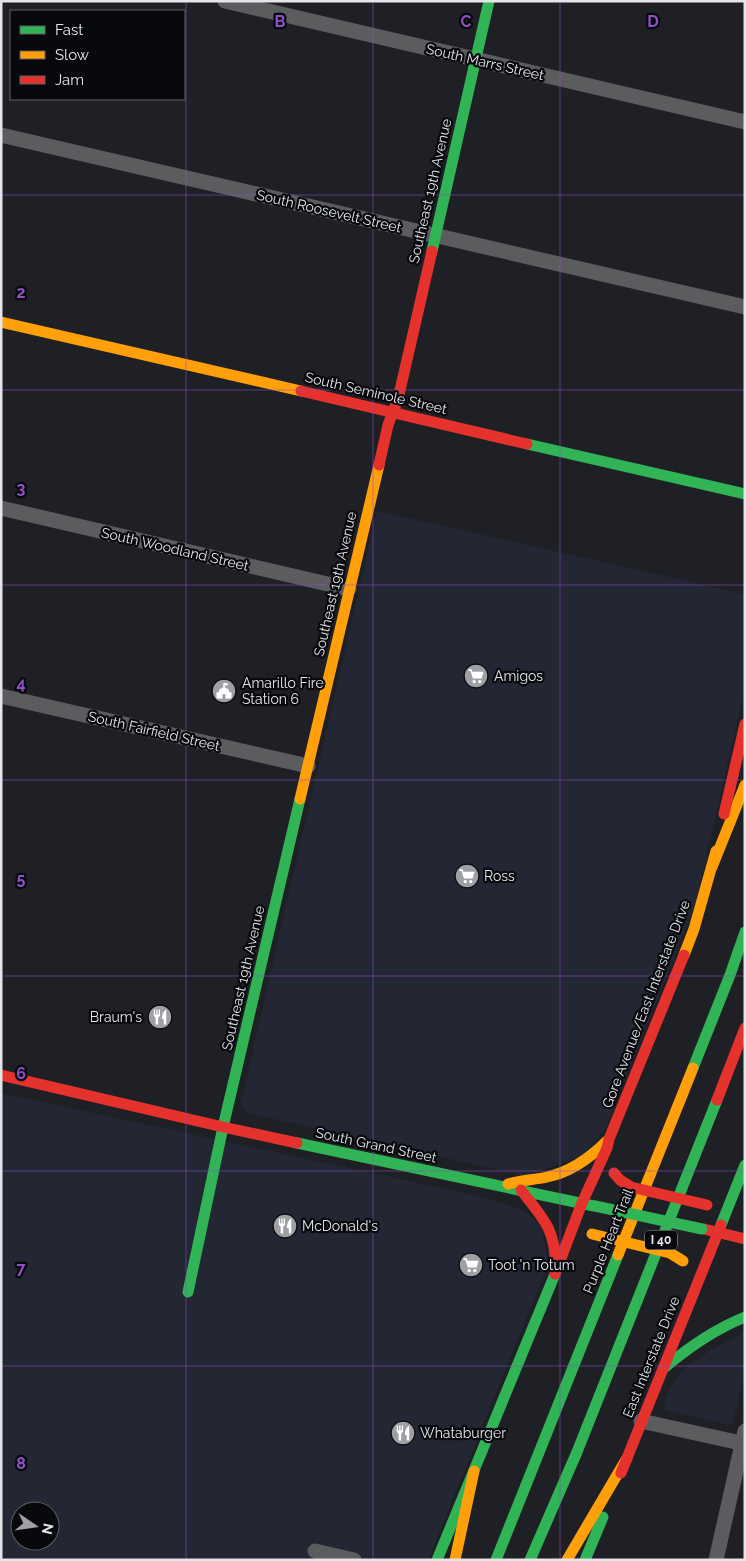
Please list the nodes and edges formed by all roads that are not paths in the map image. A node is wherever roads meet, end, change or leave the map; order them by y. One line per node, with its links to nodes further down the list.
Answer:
1 (225, 1): 3 (street, South Marrs Street)
2 (489, 1): 3 (main road, Southeast 19th Avenue)
3 (475, 60): 4 (street, South Marrs Street); 6 (main road, Southeast 19th Avenue)
4 (745, 122)
5 (1, 135): 6 (street, South Roosevelt Street)
6 (435, 236): 7 (street, South Roosevelt Street); 9 (main road, Southeast 19th Avenue)
7 (745, 307)
8 (1, 322): 9 (main road, South Seminole Street)
9 (392, 412): 10 (main road, South Seminole Street); 12 (main road, Southeast 19th Avenue)
10 (745, 494)
11 (1, 508): 12 (street, South Woodland Street)
12 (349, 589): 15 (main road, Southeast 19th Avenue)
13 (1, 696): 15 (street, South Fairfield Street)
14 (745, 724): 17 (main road, Gore Avenue/East Interstate Drive)
15 (308, 766): 21 (main road, Southeast 19th Avenue)
16 (745, 785): 17 (main road)
17 (712, 866): 22 (main road, Gore Avenue/East Interstate Drive)
18 (745, 932): 44 (main road, Purple Heart Trail / I 40)
19 (745, 1028): 45 (main road, I 40)
20 (1, 1075): 21 (main road, South Grand Street)
21 (223, 1127): 24 (main road, South Grand Street); 32 (main road, Southeast 19th Avenue)
22 (608, 1144): 24 (main road); 26 (main road, bridge); 27 (main road, Gore Avenue/East Interstate Drive)
23 (745, 1165): 26 (main road, East Interstate Drive)
24 (501, 1186): 25 (main road, South Grand Street)
25 (521, 1190): 27 (main road, South Grand Street); 31 (main road)
26 (733, 1195): 28 (main road, East Interstate Drive)
27 (582, 1203): 28 (main road, South Grand Street, bridge); 30 (main road)
28 (717, 1232): 29 (main road, South Grand Street); 33 (main road, East Interstate Drive)
29 (745, 1239)
30 (566, 1242): 31 (main road); 33 (main road, bridge)
31 (554, 1273): 39 (main road)
32 (188, 1292)
33 (692, 1295): 35 (main road, East Interstate Drive)
34 (745, 1317): 35 (main road)
35 (662, 1370): 36 (main road, East Interstate Drive)
36 (641, 1421): 37 (street); 38 (main road, East Interstate Drive)
37 (744, 1439): 48 (street)
38 (627, 1458): 46 (main road); 47 (main road, East Interstate Drive)
39 (474, 1471): 42 (main road); 43 (main road)
40 (315, 1551): 41 (street)
41 (354, 1560)
42 (437, 1560)
43 (455, 1560)
44 (496, 1560)
45 (530, 1560)
46 (567, 1560)
47 (585, 1560)
48 (716, 1560)

